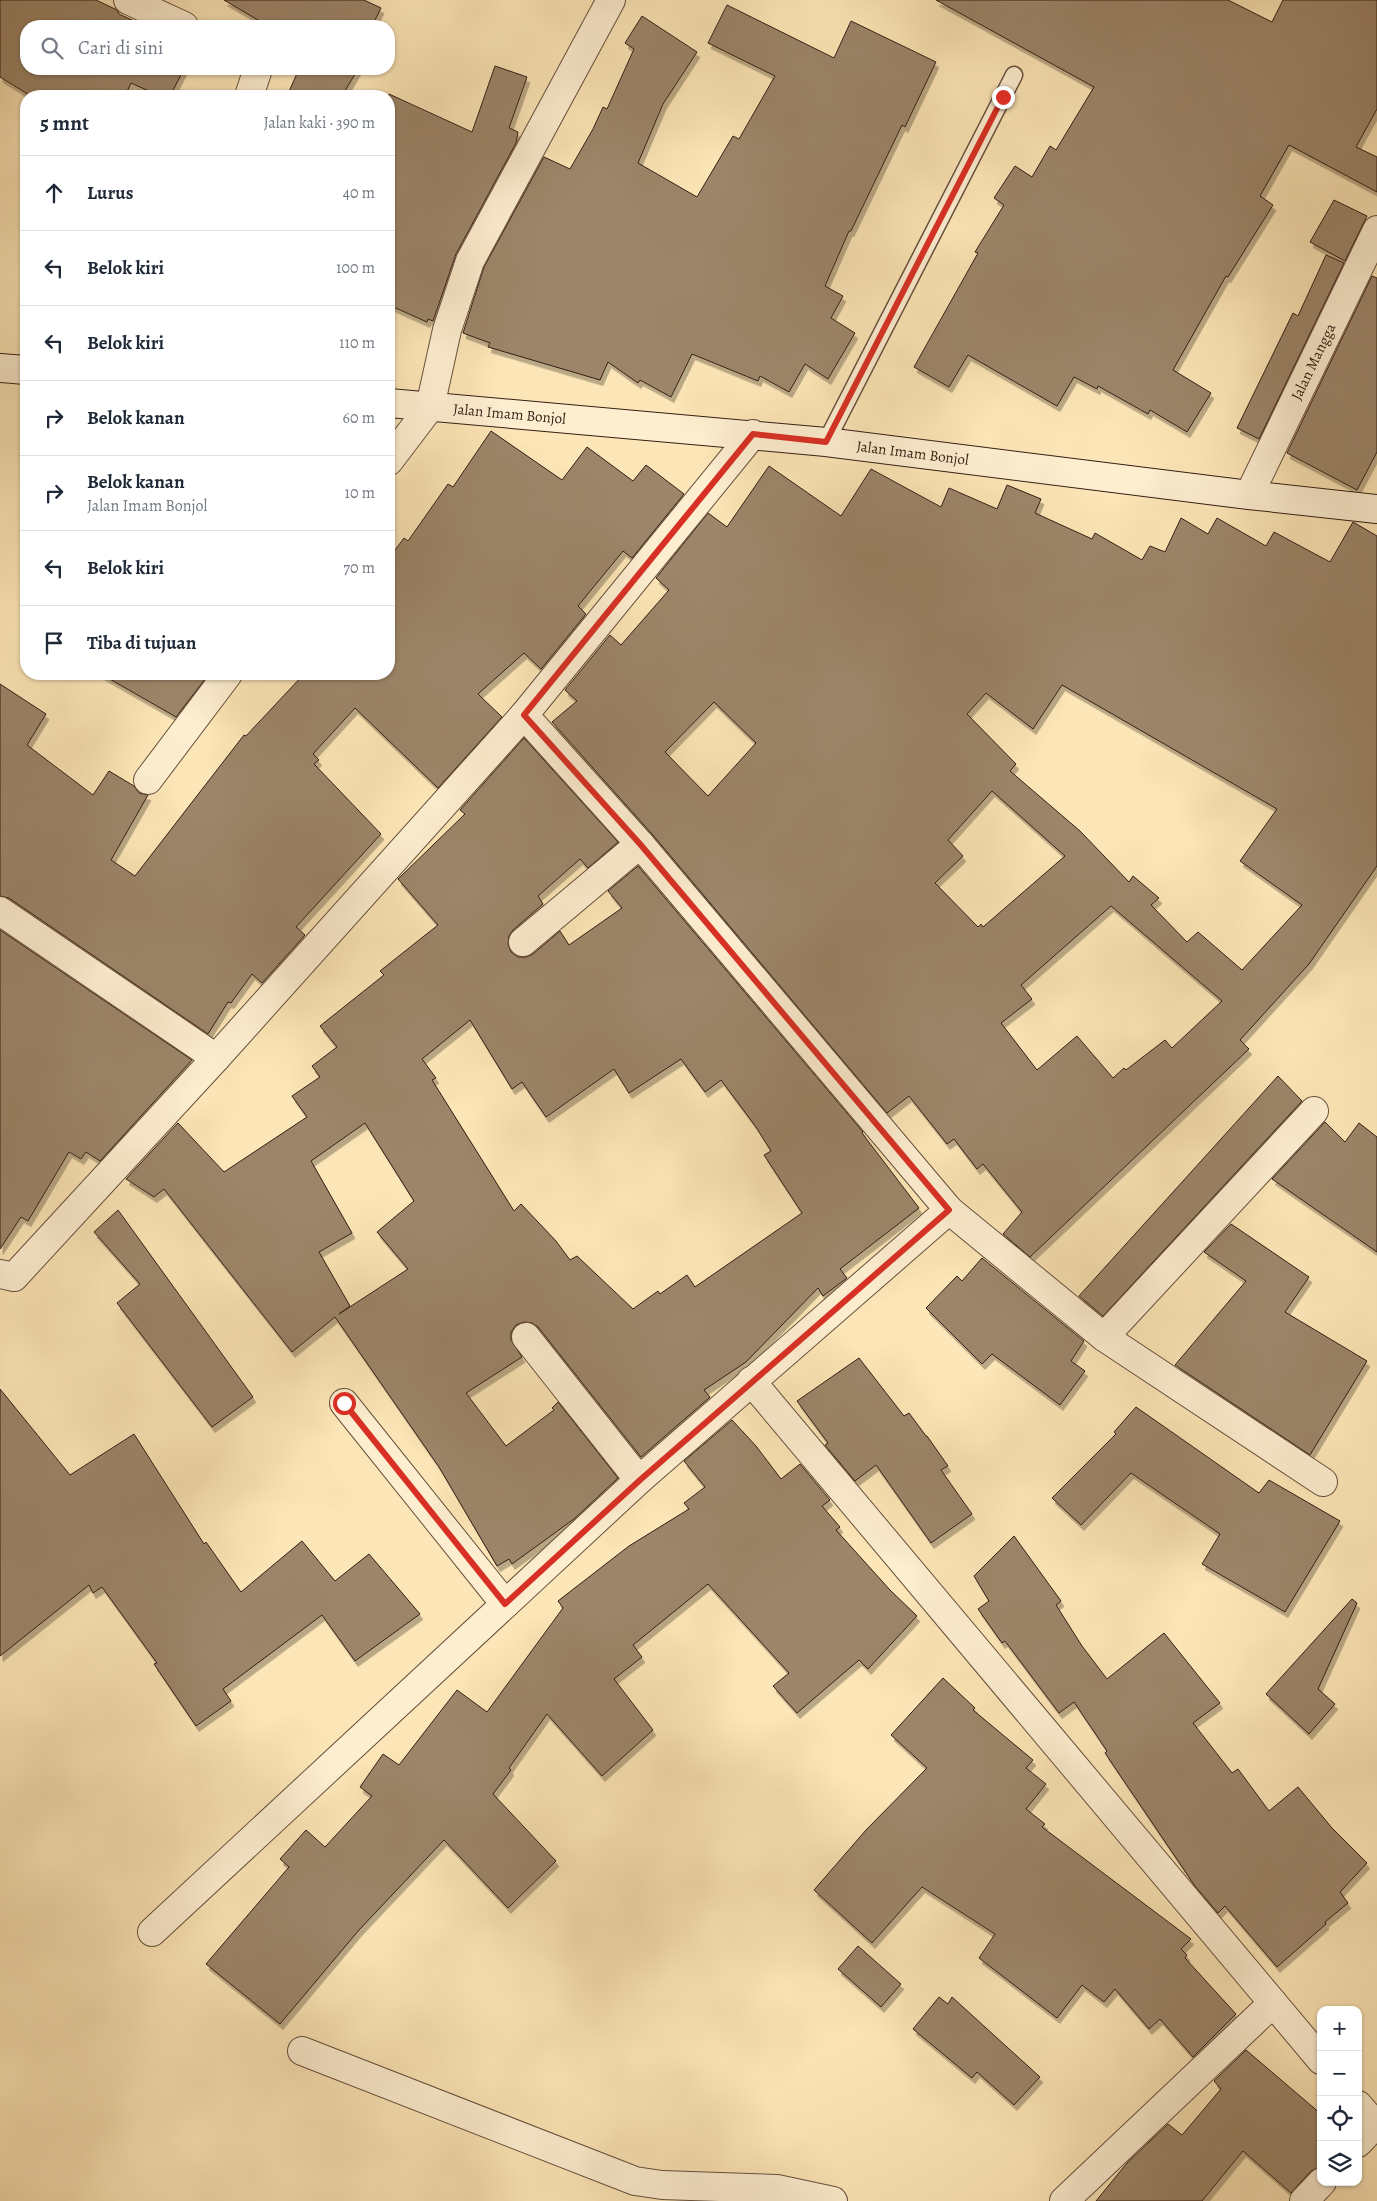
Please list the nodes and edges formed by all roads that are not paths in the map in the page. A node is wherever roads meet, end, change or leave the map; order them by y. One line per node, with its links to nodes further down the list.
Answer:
1 (128, 0): 3 (street)
2 (611, 0): 9 (street)
3 (171, 20)
4 (1014, 75): 11 (lane)
5 (1377, 230): 13 (street, Jalan Mangga)
6 (0, 368): 7 (street)
7 (20, 370)
8 (395, 404): 9 (street, Jalan Imam Bonjol)
9 (430, 407): 10 (street, Jalan Imam Bonjol); 12 (street)
10 (753, 434): 11 (street, Jalan Imam Bonjol); 16 (street)
11 (826, 442): 13 (street, Jalan Imam Bonjol)
12 (395, 453)
13 (1249, 495): 14 (street, Jalan Imam Bonjol)
14 (1377, 508)
15 (223, 680): 17 (street)
16 (524, 715): 18 (street); 21 (street)
17 (148, 780)
18 (640, 844): 20 (street); 23 (street)
19 (0, 911): 21 (street)
20 (523, 942)
21 (216, 1058): 24 (street)
22 (1314, 1111): 26 (street)
23 (949, 1210): 26 (street); 27 (street)
24 (0, 1274)
25 (526, 1337): 29 (street)
26 (1104, 1337): 30 (street)
27 (751, 1381): 29 (street); 33 (street)
28 (344, 1403): 31 (street)
29 (640, 1480): 31 (street)
30 (1323, 1482)
31 (505, 1604): 32 (street)
32 (152, 1932)
33 (1273, 2003): 35 (street); 38 (street)
34 (302, 2051): 37 (street)
35 (1317, 2055)
36 (1318, 2186): 39 (street)
37 (833, 2201)
38 (1064, 2201)
39 (1304, 2201)

